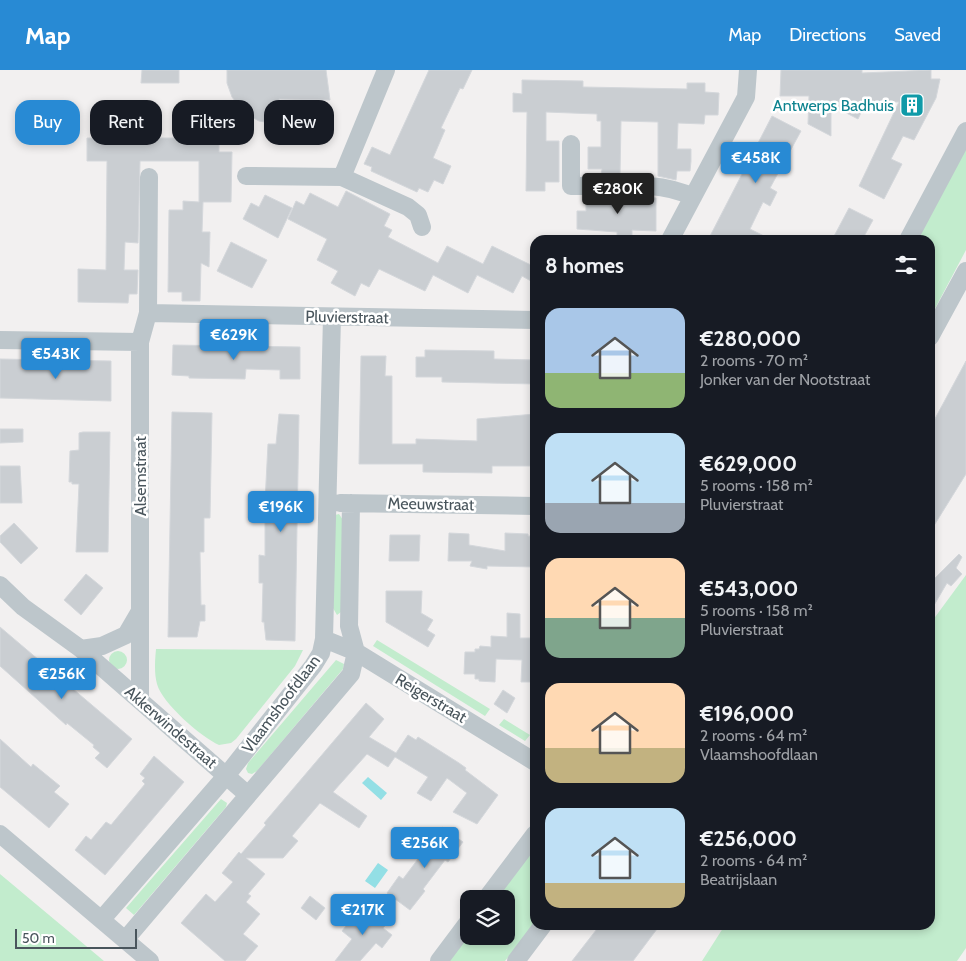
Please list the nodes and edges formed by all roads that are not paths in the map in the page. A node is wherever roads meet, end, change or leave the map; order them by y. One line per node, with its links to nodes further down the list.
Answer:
1 (386, 70): 6 (street)
2 (748, 70): 8 (street)
3 (966, 131): 11 (street)
4 (571, 144): 8 (street)
5 (246, 176): 6 (street)
6 (342, 177): 9 (street)
7 (149, 178): 13 (street)
8 (693, 197): 10 (street)
9 (422, 227)
10 (673, 235)
11 (911, 235)
12 (966, 271): 16 (street)
13 (148, 313): 14 (street, Pluvierstraat); 18 (street)
14 (332, 317): 15 (street, Pluvierstraat); 19 (street, Vlaamshoofdlaan)
15 (530, 320)
16 (935, 328)
17 (0, 340): 18 (street)
18 (140, 342): 23 (street, Alsemstraat)
19 (327, 503): 20 (street, Meeuwstraat); 24 (street, Vlaamshoofdlaan)
20 (351, 503): 21 (street, Meeuwstraat); 26 (street)
21 (530, 506)
22 (0, 585): 25 (street, Akkerwindestraat)
23 (140, 611): 25 (street); 27 (street, Alsemstraat)
24 (324, 638): 26 (street, Reigerstraat); 29 (street, Vlaamshoofdlaan)
25 (80, 649): 27 (street, Akkerwindestraat)
26 (356, 652): 28 (street, Reigerstraat); 30 (street, Vlaamshoofdlaan)
27 (140, 700): 29 (street, Akkerwindestraat)
28 (530, 759)
29 (226, 776): 30 (street, Akkerwindestraat); 34 (street, Vlaamshoofdlaan)
30 (248, 795): 37 (street, Vlaamshoofdlaan)
31 (0, 834): 34 (street)
32 (530, 841): 33 (street)
33 (493, 890)
34 (102, 919): 37 (street)
35 (539, 930): 40 (street)
36 (460, 933): 39 (street)
37 (125, 940): 38 (street)
38 (150, 961)
39 (439, 961)
40 (516, 961)

